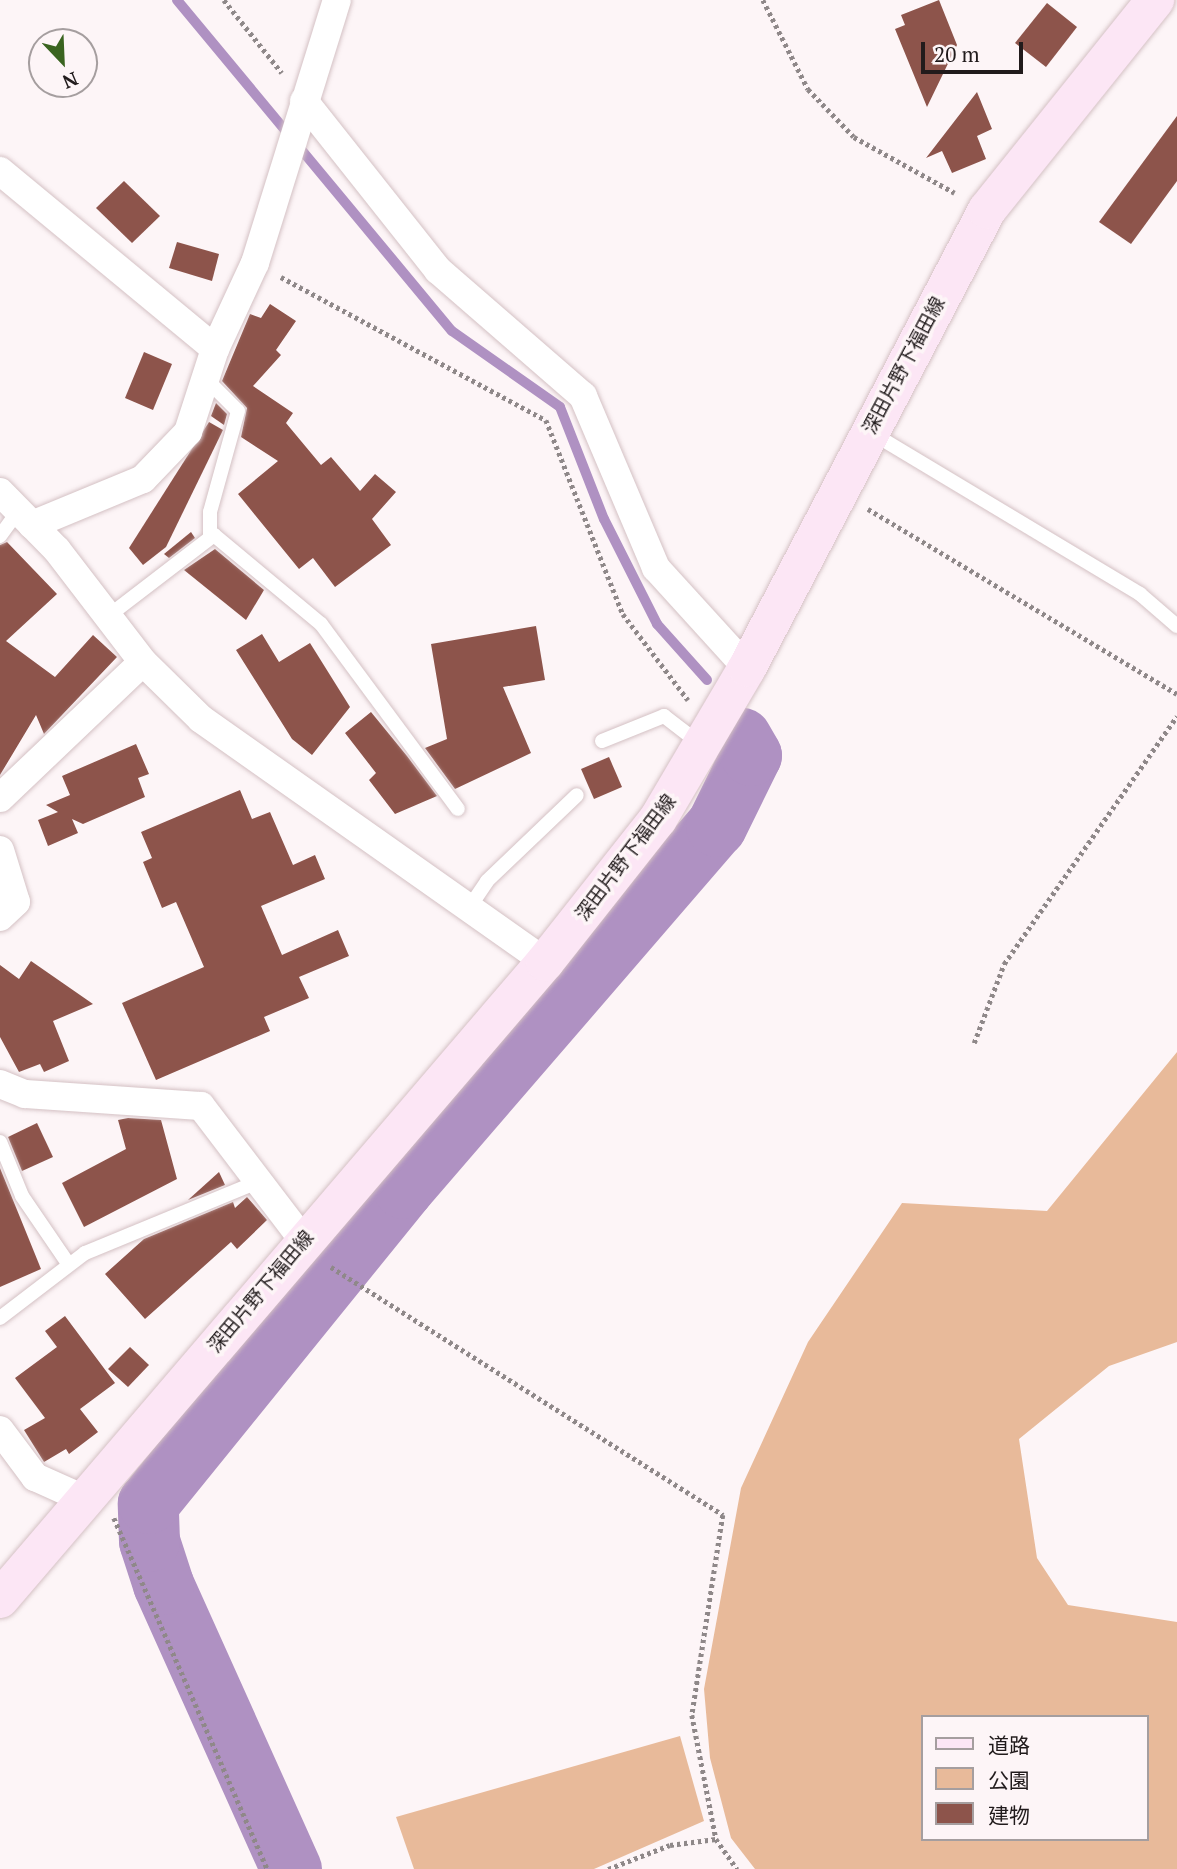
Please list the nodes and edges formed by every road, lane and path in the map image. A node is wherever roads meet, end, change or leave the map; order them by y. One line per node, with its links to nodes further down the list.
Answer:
1 (224, 0): 5 (path)
2 (337, 0): 5 (street)
3 (763, 0): 7 (path)
4 (1156, 0): 7 (main road, 深田片野下福田線)
5 (304, 101): 8 (street); 19 (street)
6 (0, 171): 9 (street)
7 (987, 210): 11 (main road, 深田片野下福田線)
8 (255, 263): 9 (street); 22 (path)
9 (215, 349): 10 (street)
10 (208, 382): 13 (street); 15 (lane)
11 (867, 431): 12 (main road, 深田片野下福田線); 17 (lane)
12 (837, 491): 19 (main road, 深田片野下福田線); 20 (path)
13 (17, 509): 14 (lane); 16 (street)
14 (0, 536)
15 (210, 536): 16 (lane); 26 (lane)
16 (111, 614): 18 (street)
17 (1177, 626)
18 (143, 662): 25 (street); 28 (street)
19 (747, 668): 22 (main road, 深田片野下福田線)
20 (1177, 694)
21 (1177, 716): 31 (path)
22 (707, 738): 23 (lane); 30 (main road, 深田片野下福田線)
23 (602, 741)
24 (577, 795): 28 (lane)
25 (0, 798)
26 (458, 809)
27 (0, 850): 29 (street)
28 (469, 908): 30 (street)
29 (0, 917)
30 (545, 962): 35 (main road, 深田片野下福田線)
31 (974, 1043)
32 (3, 1095): 34 (street)
33 (0, 1142): 36 (lane)
34 (257, 1182): 35 (street); 36 (lane)
35 (303, 1240): 39 (main road, 深田片野下福田線); 41 (path)
36 (69, 1265): 37 (lane)
37 (0, 1318)
38 (0, 1430): 39 (street)
39 (89, 1494): 40 (main road, 深田片野下福田線); 42 (path)
40 (0, 1599)
41 (716, 1839): 43 (path); 44 (path)
42 (267, 1869)
43 (608, 1869)
44 (737, 1869)

